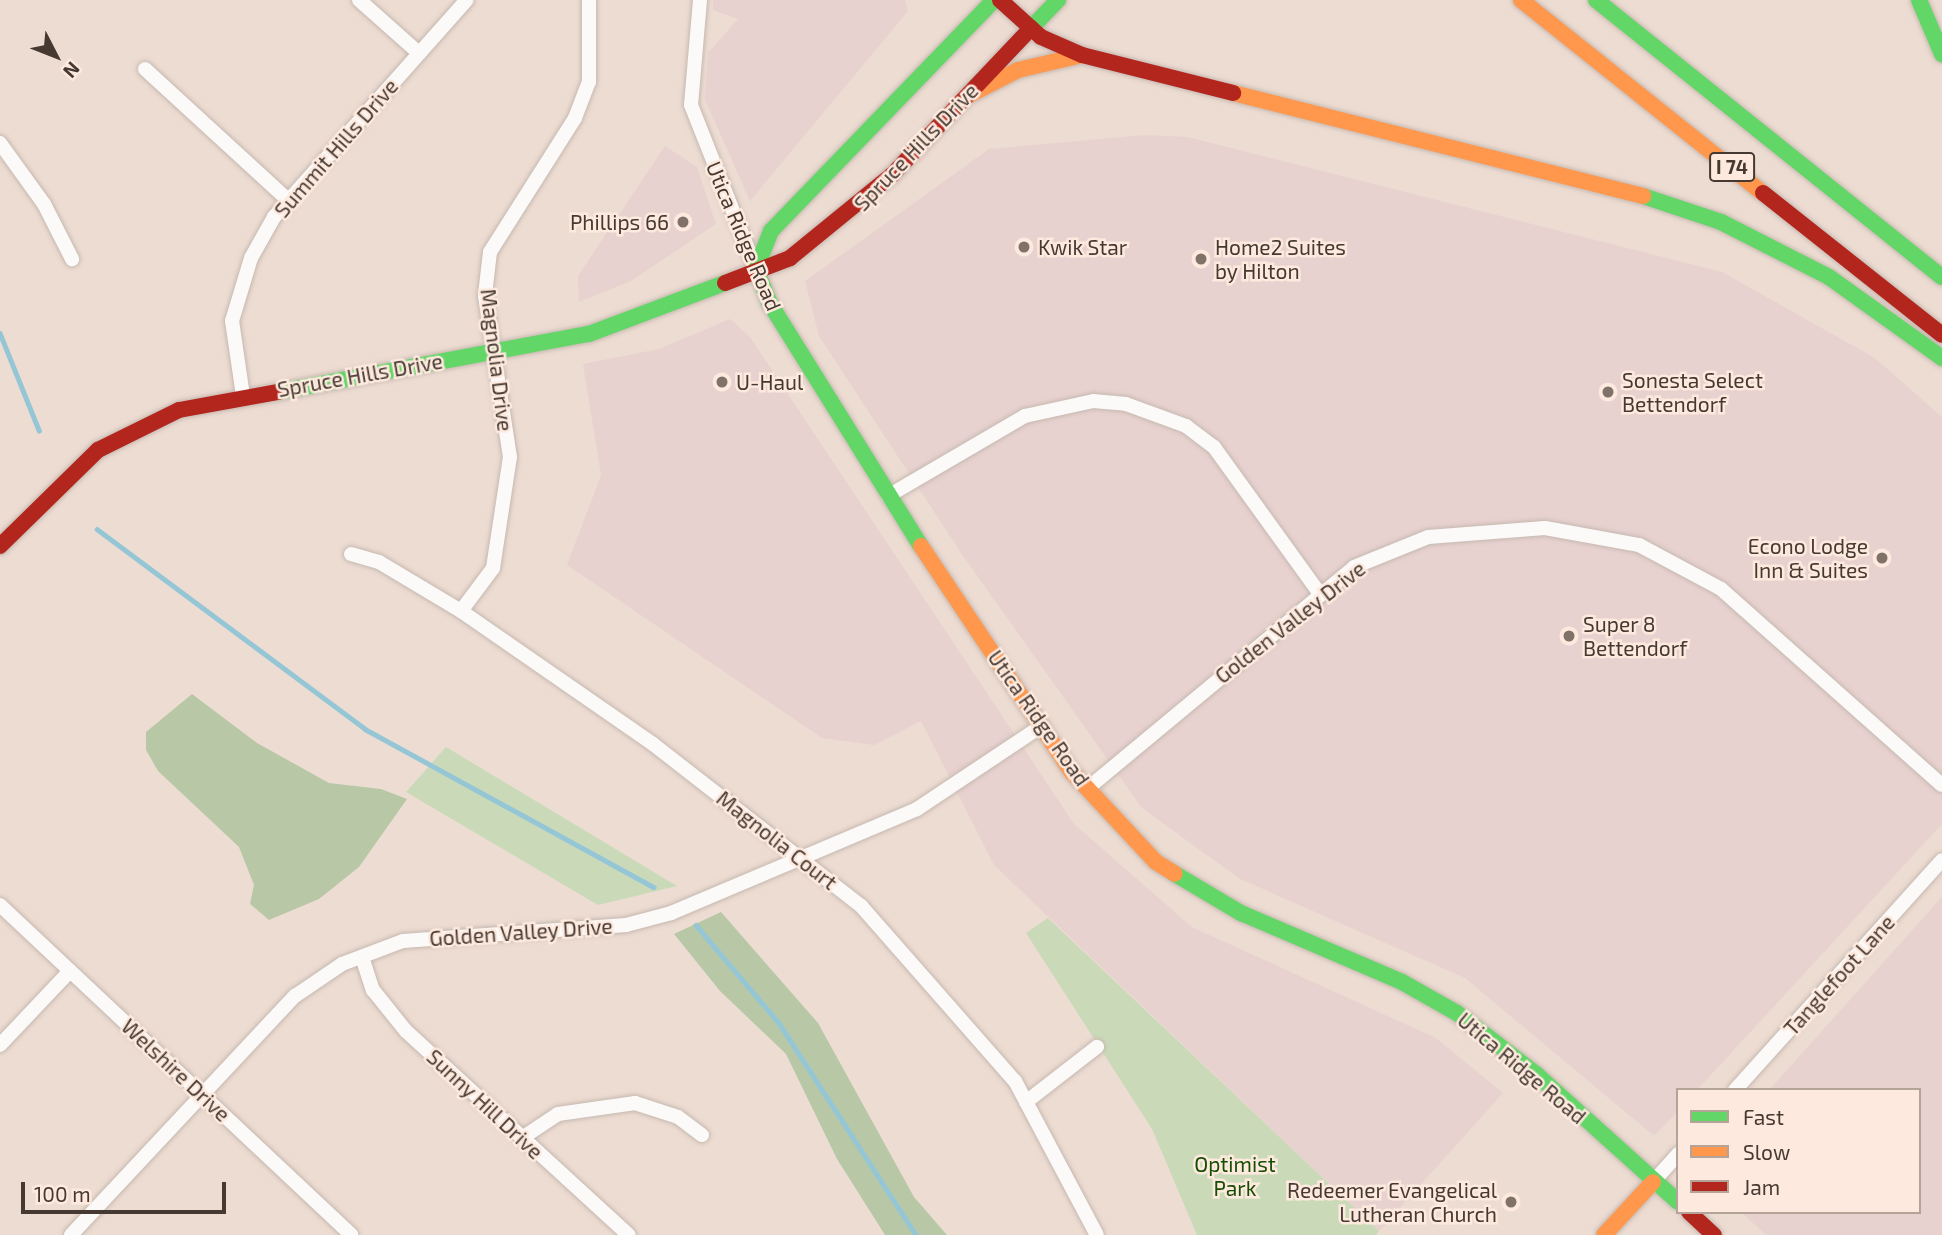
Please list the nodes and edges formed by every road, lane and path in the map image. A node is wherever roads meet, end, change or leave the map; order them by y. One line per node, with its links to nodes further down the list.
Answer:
1 (359, 0): 11 (street)
2 (467, 0): 11 (street, Summit Hills Drive)
3 (589, 0): 22 (street, Magnolia Drive)
4 (700, 0): 19 (street, Utica Ridge Road)
5 (997, 0): 10 (main road); 19 (main road, Spruce Hills Drive)
6 (1058, 0): 10 (main road, Spruce Hills Drive)
7 (1521, 0): 21 (main road, I 74)
8 (1596, 0): 20 (main road, I 74)
9 (1919, 0): 12 (main road)
10 (1031, 28): 13 (main road); 15 (main road, Spruce Hills Drive)
11 (419, 52): 17 (street, Summit Hills Drive)
12 (1942, 54)
13 (1082, 55): 15 (main road); 23 (main road)
14 (145, 69): 17 (street)
15 (967, 96): 19 (main road, Spruce Hills Drive)
16 (0, 143): 18 (street)
17 (289, 201): 24 (street, Summit Hills Drive)
18 (72, 259)
19 (756, 269): 22 (main road, Spruce Hills Drive); 25 (main road, Utica Ridge Road)
20 (1942, 277)
21 (1942, 335)
22 (494, 350): 24 (main road, Spruce Hills Drive); 29 (street, Magnolia Drive)
23 (1942, 358)
24 (243, 396): 26 (main road, Spruce Hills Drive)
25 (888, 496): 28 (street); 30 (main road, Utica Ridge Road)
26 (0, 546)
27 (351, 554): 29 (street, Magnolia Court)
28 (1320, 594): 31 (street, Golden Valley Drive); 32 (street, Golden Valley Drive)
29 (461, 611): 33 (street, Magnolia Court)
30 (1040, 727): 32 (main road, Utica Ridge Road); 33 (street, Golden Valley Drive)
31 (1942, 785)
32 (1087, 789): 46 (main road, Utica Ridge Road)
33 (802, 859): 36 (street, Golden Valley Drive); 42 (street, Magnolia Court)
34 (1942, 860): 40 (street, Tanglefoot Lane)
35 (0, 905): 37 (street, Welshire Drive)
36 (362, 957): 41 (street, Golden Valley Drive); 44 (street, Sunny Hill Drive)
37 (70, 971): 38 (street); 41 (street, Welshire Drive)
38 (0, 1045)
39 (1097, 1047): 42 (street)
40 (1737, 1088)
41 (201, 1094): 49 (street, Golden Valley Drive); 50 (street, Welshire Drive)
42 (1026, 1102): 52 (street, Magnolia Court)
43 (702, 1135): 44 (street)
44 (522, 1138): 51 (street, Sunny Hill Drive)
45 (1676, 1156): 46 (street)
46 (1653, 1182): 47 (main road, Utica Ridge Road); 53 (main road)
47 (1676, 1200)
48 (1691, 1214): 54 (main road)
49 (80, 1232)
50 (351, 1235)
51 (629, 1235)
52 (1097, 1235)
53 (1604, 1235)
54 (1714, 1235)

